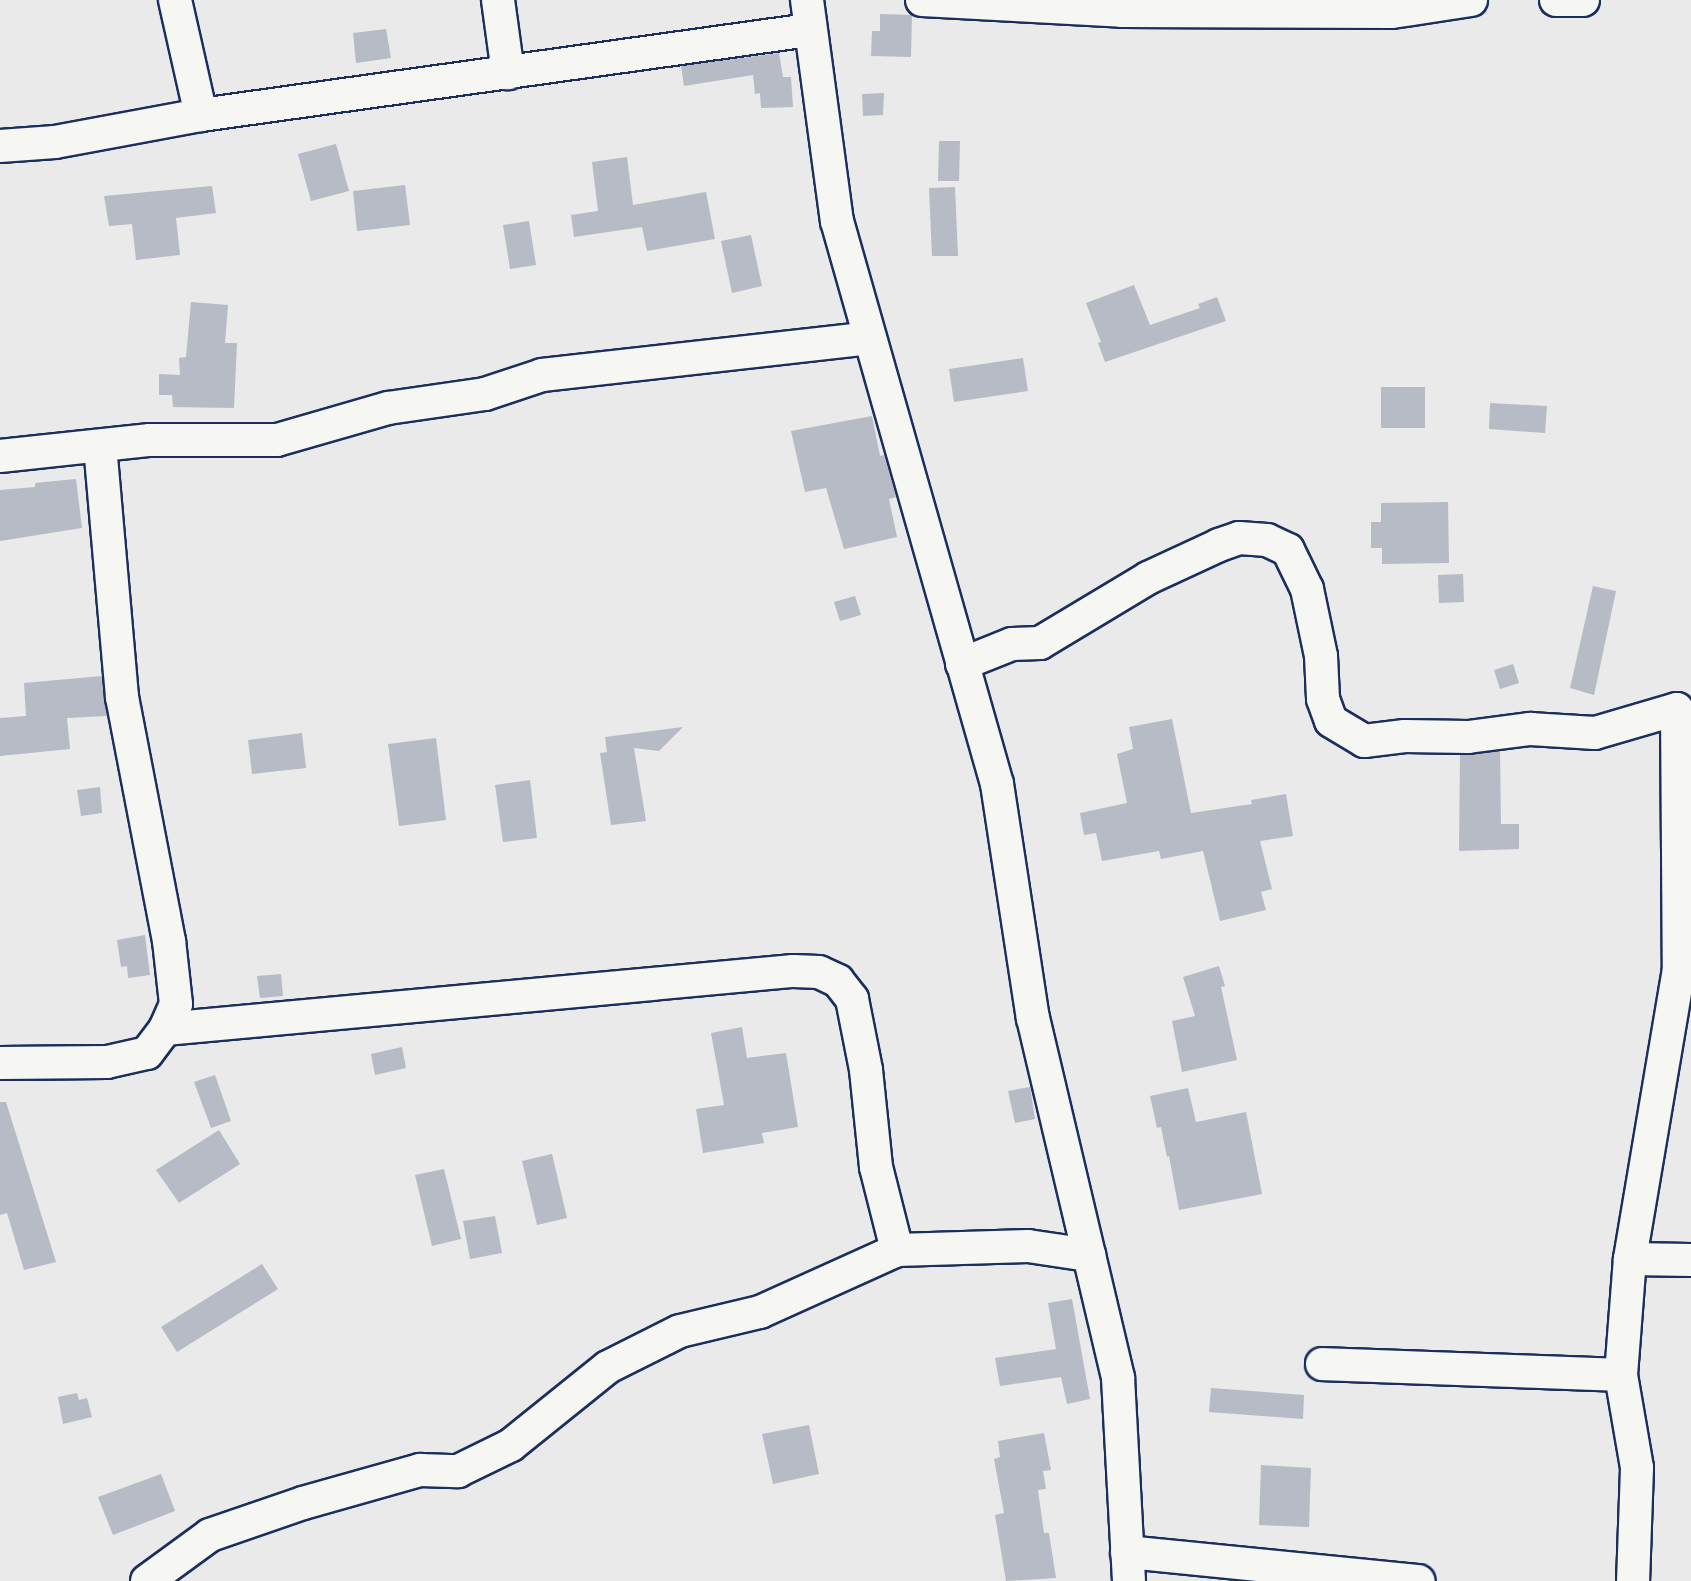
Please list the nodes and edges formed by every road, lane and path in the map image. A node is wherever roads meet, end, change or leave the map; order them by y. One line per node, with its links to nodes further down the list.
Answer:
1 (175, 0): 10 (street)
2 (498, 0): 9 (street)
3 (922, 0): 7 (street)
4 (1471, 0): 7 (street)
5 (1556, 0): 6 (street)
6 (1583, 0)
7 (1122, 6)
8 (808, 15): 9 (street); 12 (street)
9 (508, 73): 10 (street)
10 (201, 115): 11 (street)
11 (0, 146)
12 (870, 338): 13 (street); 15 (street)
13 (100, 447): 14 (street); 16 (street)
14 (0, 456)
15 (962, 664): 19 (street); 20 (street)
16 (166, 1029): 17 (street); 18 (street)
17 (0, 1063)
18 (897, 1250): 19 (street); 25 (street)
19 (1089, 1255): 24 (street)
20 (1630, 1259): 21 (street); 23 (street)
21 (1691, 1261)
22 (1322, 1364): 23 (street)
23 (1621, 1375): 27 (street)
24 (1128, 1566): 26 (street)
25 (146, 1581)
26 (1419, 1581)
27 (1633, 1581)

